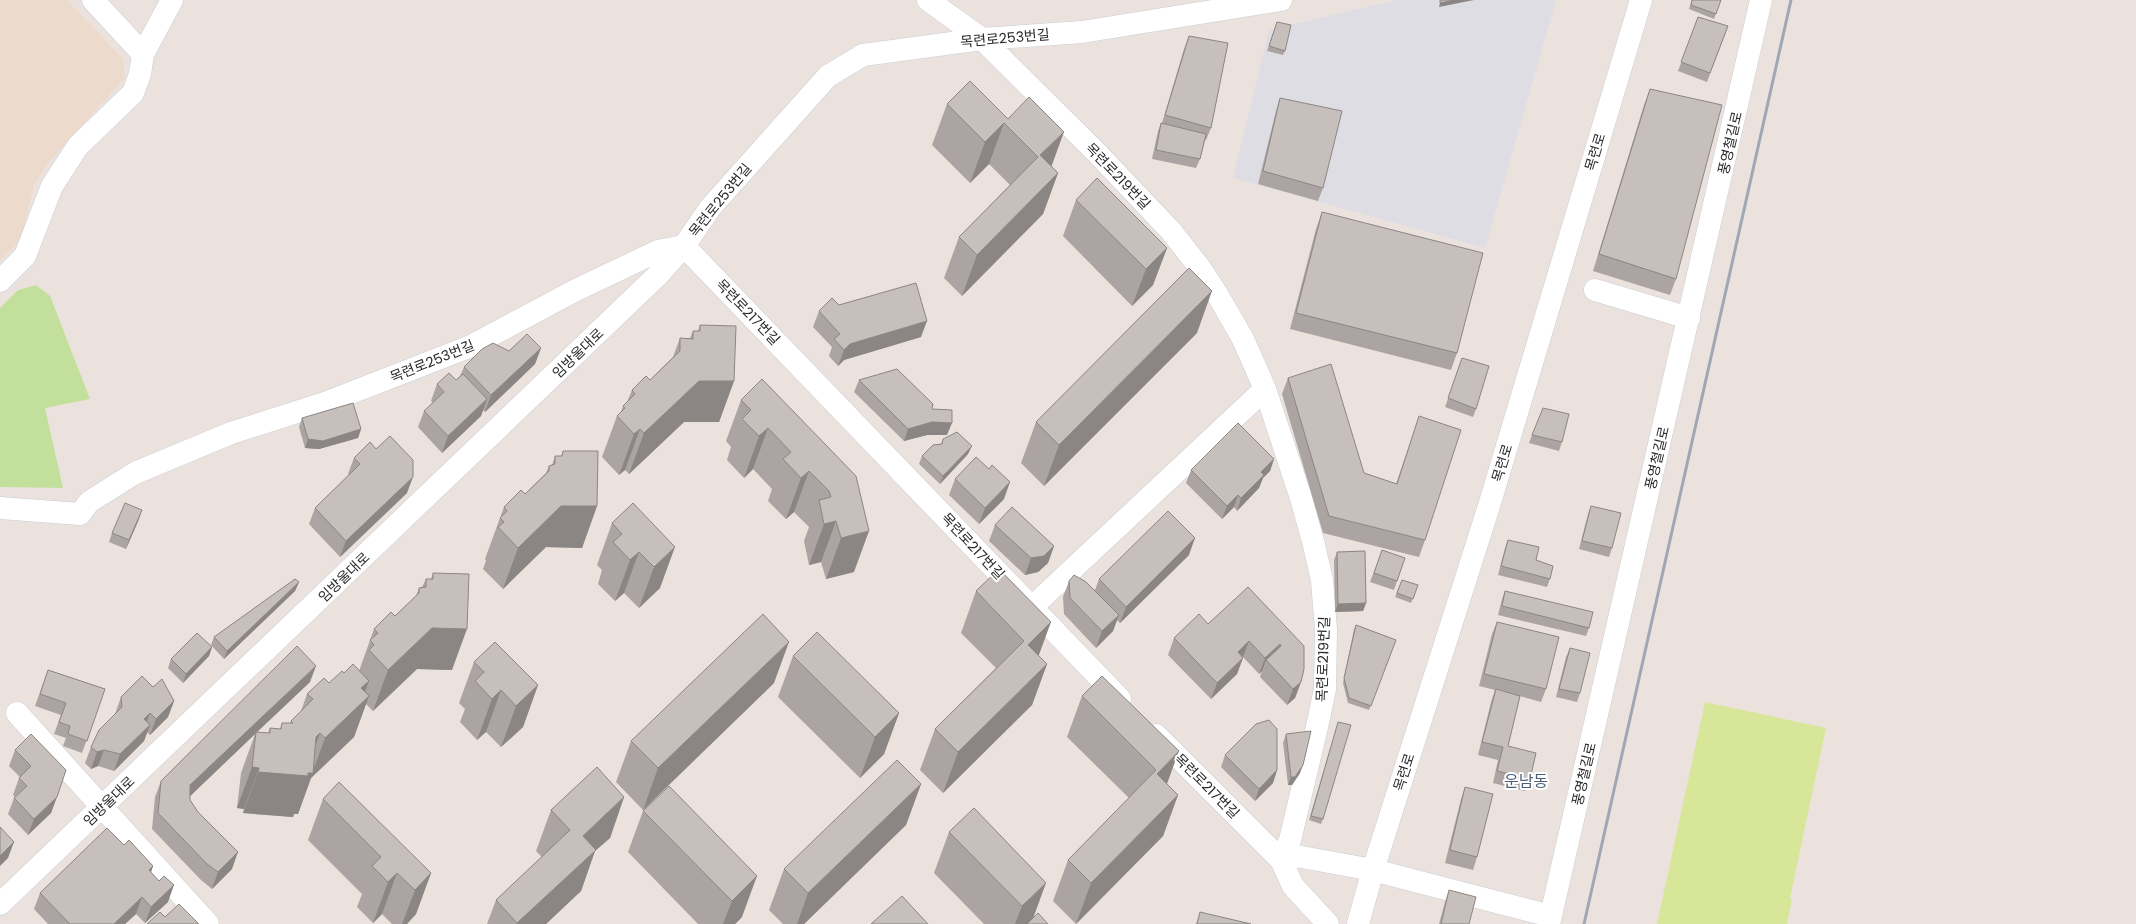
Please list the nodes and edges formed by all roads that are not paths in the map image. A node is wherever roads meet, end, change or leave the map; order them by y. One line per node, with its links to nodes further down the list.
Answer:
1 (93, 0): 9 (street)
2 (172, 0): 9 (street)
3 (928, 0): 8 (street, 목련로219번길)
4 (1281, 0): 7 (street, 목련로253번길)
5 (1641, 0): 20 (street, 목련로)
6 (1761, 0): 13 (street, 풍영철길로)
7 (1171, 9): 8 (street, 목련로253번길)
8 (982, 39): 10 (street, 목련로253번길); 14 (street, 목련로219번길)
9 (143, 54): 11 (street)
10 (684, 246): 15 (street, 목련로253번길); 16 (street, 목련로217번길); 18 (street, 임방울대로)
11 (0, 281)
12 (1595, 290): 13 (street)
13 (1689, 318): 22 (street, 풍영철길로)
14 (1265, 389): 16 (street); 19 (street, 목련로219번길)
15 (0, 508)
16 (1031, 608): 19 (street, 목련로217번길)
17 (17, 713): 18 (street)
18 (102, 808): 21 (street, 임방울대로); 23 (street)
19 (1281, 860): 20 (street); 24 (street, 목련로217번길)
20 (1373, 870): 22 (street, 풍영철길로); 25 (street, 목련로)
21 (0, 904)
22 (1550, 920)
23 (208, 924)
24 (1328, 924)
25 (1358, 924)

